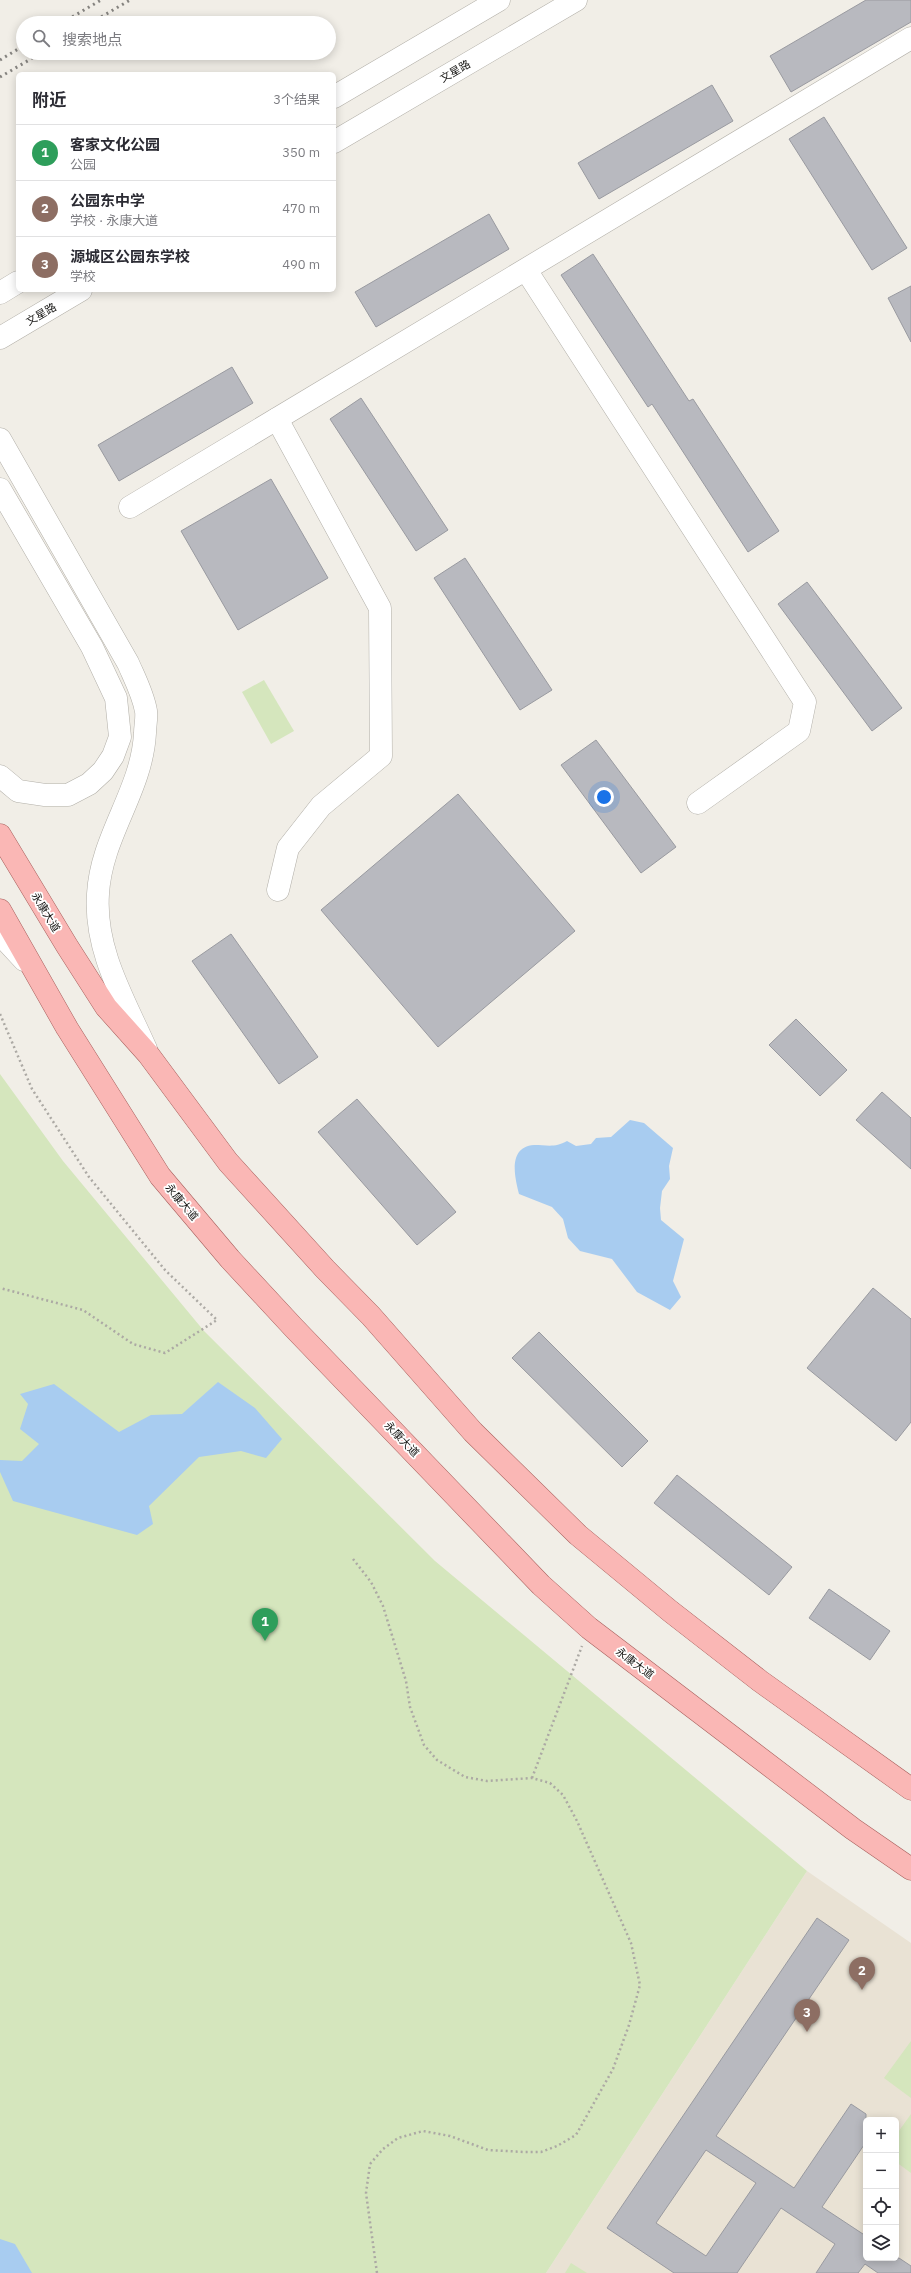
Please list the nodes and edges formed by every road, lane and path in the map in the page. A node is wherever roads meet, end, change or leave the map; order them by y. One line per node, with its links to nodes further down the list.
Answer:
1 (499, 0): 4 (street)
2 (576, 0): 5 (street, 文星路)
3 (911, 38): 6 (street)
4 (336, 96)
5 (336, 141)
6 (526, 270): 11 (street); 16 (street)
7 (16, 283): 9 (street)
8 (78, 292): 10 (street, 文星路)
9 (0, 293)
10 (0, 338)
11 (277, 419): 14 (street); 18 (street)
12 (0, 439): 23 (street)
13 (0, 489): 15 (street)
14 (130, 507)
15 (0, 776)
16 (698, 803)
17 (0, 835): 23 (main road, 永康大道)
18 (278, 890)
19 (0, 910): 21 (main road, 永康大道)
20 (0, 934): 21 (street)
21 (36, 974): 26 (main road, 永康大道)
22 (0, 1014): 24 (path)
23 (148, 1054): 28 (main road, 永康大道)
24 (0, 1288)
25 (352, 1559): 27 (path)
26 (589, 1628): 27 (path); 29 (main road, 永康大道)
27 (532, 1778): 30 (path)
28 (911, 1789)
29 (911, 1869)
30 (377, 2273)

